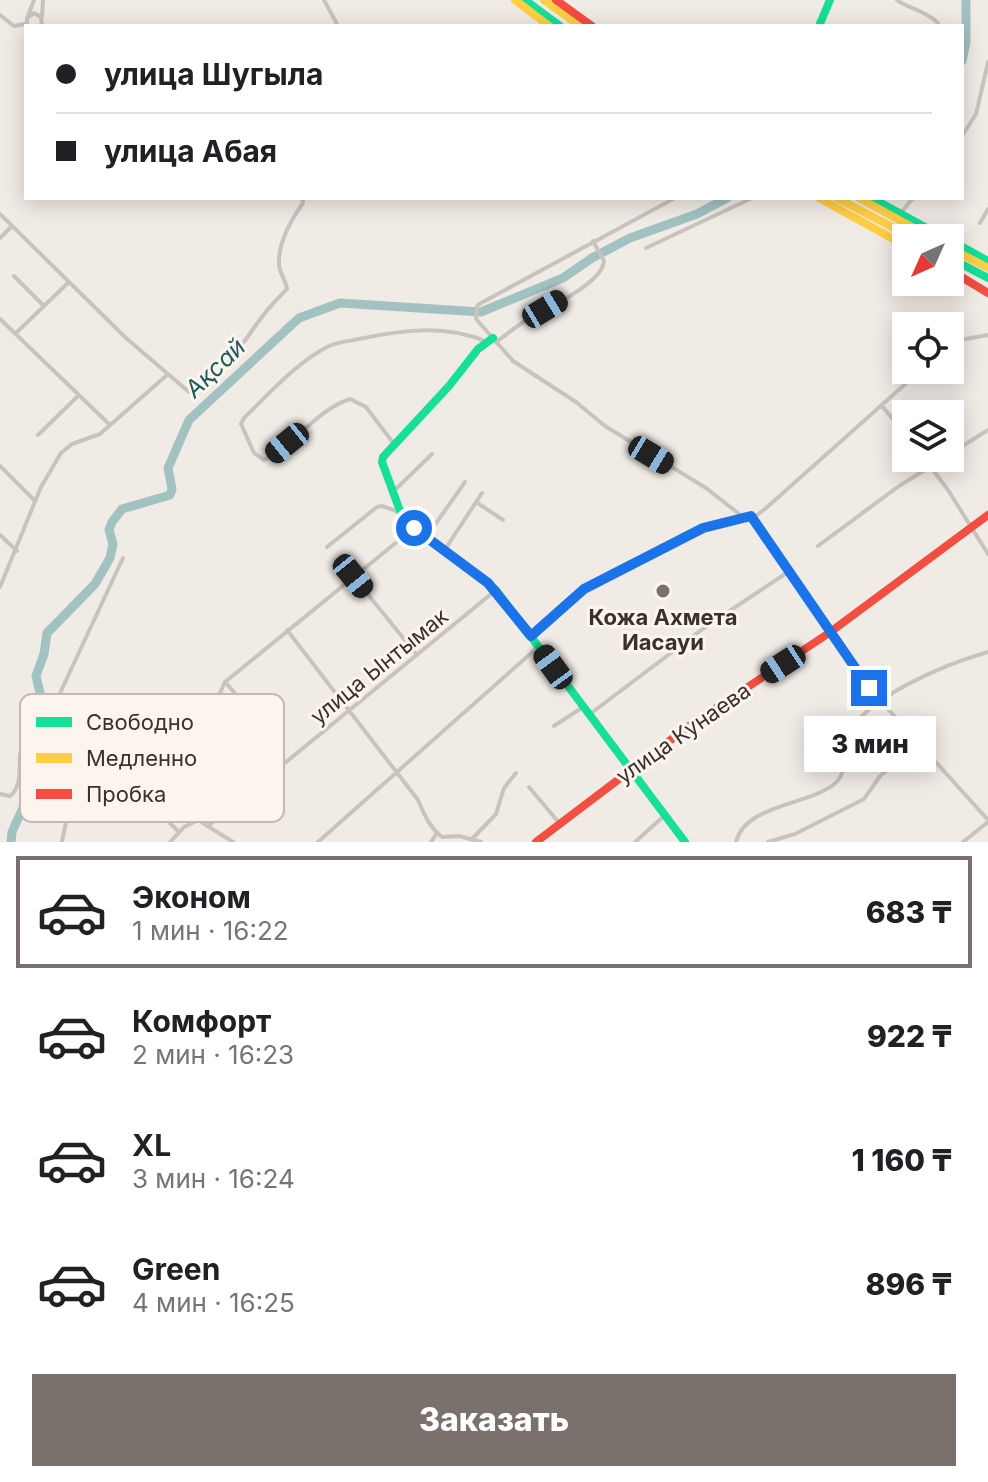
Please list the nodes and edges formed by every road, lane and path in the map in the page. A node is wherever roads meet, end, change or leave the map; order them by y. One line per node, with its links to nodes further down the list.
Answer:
1 (34, 0): 11 (street)
2 (43, 0): 12 (street)
3 (324, 0): 13 (street)
4 (515, 0): 14 (main road)
5 (525, 0): 15 (main road)
6 (544, 0): 16 (main road)
7 (556, 0): 17 (main road)
8 (830, 0): 18 (main road)
9 (897, 0): 19 (street)
10 (0, 15): 11 (street)
11 (27, 22): 12 (street)
12 (42, 23)
13 (337, 24)
14 (546, 24)
15 (557, 24)
16 (577, 24)
17 (589, 24)
18 (820, 24)
19 (937, 24)
20 (988, 62): 21 (street)
21 (964, 133)
22 (302, 200): 58 (street)
23 (671, 200): 40 (street)
24 (748, 200): 41 (street)
25 (823, 200): 39 (main road)
26 (841, 200): 37 (main road)
27 (863, 200): 34 (main road)
28 (876, 200): 32 (main road)
29 (911, 200): 32 (street)
30 (988, 209): 33 (street)
31 (0, 214): 36 (street)
32 (900, 214): 35 (main road)
33 (980, 223)
34 (906, 224)
35 (919, 224)
36 (12, 226): 38 (street); 50 (street)
37 (892, 227)
38 (0, 238)
39 (892, 238)
40 (593, 241): 57 (street); 57 (street)
41 (646, 248)
42 (964, 248): 44 (main road)
43 (964, 255): 46 (main road)
44 (988, 261)
45 (964, 265): 49 (main road)
46 (988, 268)
47 (14, 276): 52 (street)
48 (964, 278): 51 (main road)
49 (988, 278)
50 (69, 282): 52 (street); 58 (street)
51 (988, 293)
52 (44, 306): 54 (street)
53 (1, 322): 54 (street)
54 (15, 334): 60 (street)
55 (988, 335): 56 (street)
56 (964, 339)
57 (492, 341): 66 (main road); 66 (street); 80 (street)
58 (167, 375): 63 (street)
59 (905, 384): 61 (street)
60 (79, 395): 63 (street); 65 (street)
61 (882, 405): 62 (street); 79 (street)
62 (892, 418)
63 (110, 425): 75 (street)
64 (988, 430): 67 (street)
65 (38, 435)
66 (395, 445): 73 (main road)
67 (964, 445)
68 (432, 454): 73 (street)
69 (1, 467): 75 (street)
70 (922, 472): 86 (street)
71 (933, 472): 83 (street)
72 (465, 482): 85 (street)
73 (391, 490): 77 (main road)
74 (482, 493): 76 (street)
75 (35, 501): 88 (street)
76 (476, 502): 81 (street); 89 (street)
77 (399, 512): 82 (main road); 87 (street)
78 (988, 515): 83 (main road, улица Кунаева)
79 (751, 516): 80 (street); 92 (street)
80 (743, 517): 98 (street)
81 (503, 520)
82 (414, 528): 85 (main road); 93 (street)
83 (971, 528): 90 (street); 97 (main road, улица Кунаева)
84 (0, 535): 88 (street)
85 (425, 538): 89 (main road)
86 (818, 546)
87 (327, 547)
88 (17, 551): 94 (street)
89 (444, 551): 95 (main road)
90 (988, 554)
91 (123, 558): 103 (street)
92 (788, 571): 97 (street); 108 (street)
93 (353, 576): 96 (street); 101 (street)
94 (0, 587)
95 (496, 590): 98 (main road); 101 (street, улица Ынтымак)
96 (287, 630): 102 (street); 107 (street)
97 (829, 633): 106 (street); 113 (main road, улица Кунаева)
98 (531, 636): 99 (main road)
99 (538, 647): 108 (main road); 114 (street)
100 (988, 652): 106 (street)
101 (417, 655): 107 (street, улица Ынтымак)
102 (225, 682): 104 (street); 105 (street)
103 (60, 694)
104 (220, 694)
105 (236, 694)
106 (880, 702): 110 (street); 139 (street)
107 (349, 711): 112 (street, улица Ынтымак); 114 (street)
108 (586, 711): 109 (street); 113 (main road)
109 (554, 726)
110 (919, 744): 119 (street); 140 (street)
111 (20, 754): 117 (street)
112 (284, 764)
113 (629, 770): 118 (main road); 125 (main road, улица Кунаева)
114 (396, 771): 128 (street); 133 (street)
115 (516, 773): 129 (street)
116 (529, 787): 125 (street)
117 (0, 794)
118 (664, 816): 137 (street); 138 (main road)
119 (988, 821): 141 (street)
120 (66, 822): 130 (street)
121 (169, 822): 127 (street)
122 (191, 822): 127 (street)
123 (201, 822): 126 (street)
124 (213, 822): 126 (street, улица Ынтымак)
125 (560, 824): 136 (main road, улица Кунаева)
126 (208, 826): 132 (street)
127 (179, 832): 131 (street)
128 (437, 833): 129 (street); 134 (street)
129 (473, 838): 135 (street)
130 (62, 842)
131 (170, 842)
132 (233, 842)
133 (318, 842)
134 (431, 842)
135 (481, 842)
136 (536, 842)
137 (635, 842)
138 (685, 842)
139 (736, 842)
140 (768, 842)
141 (963, 842)

